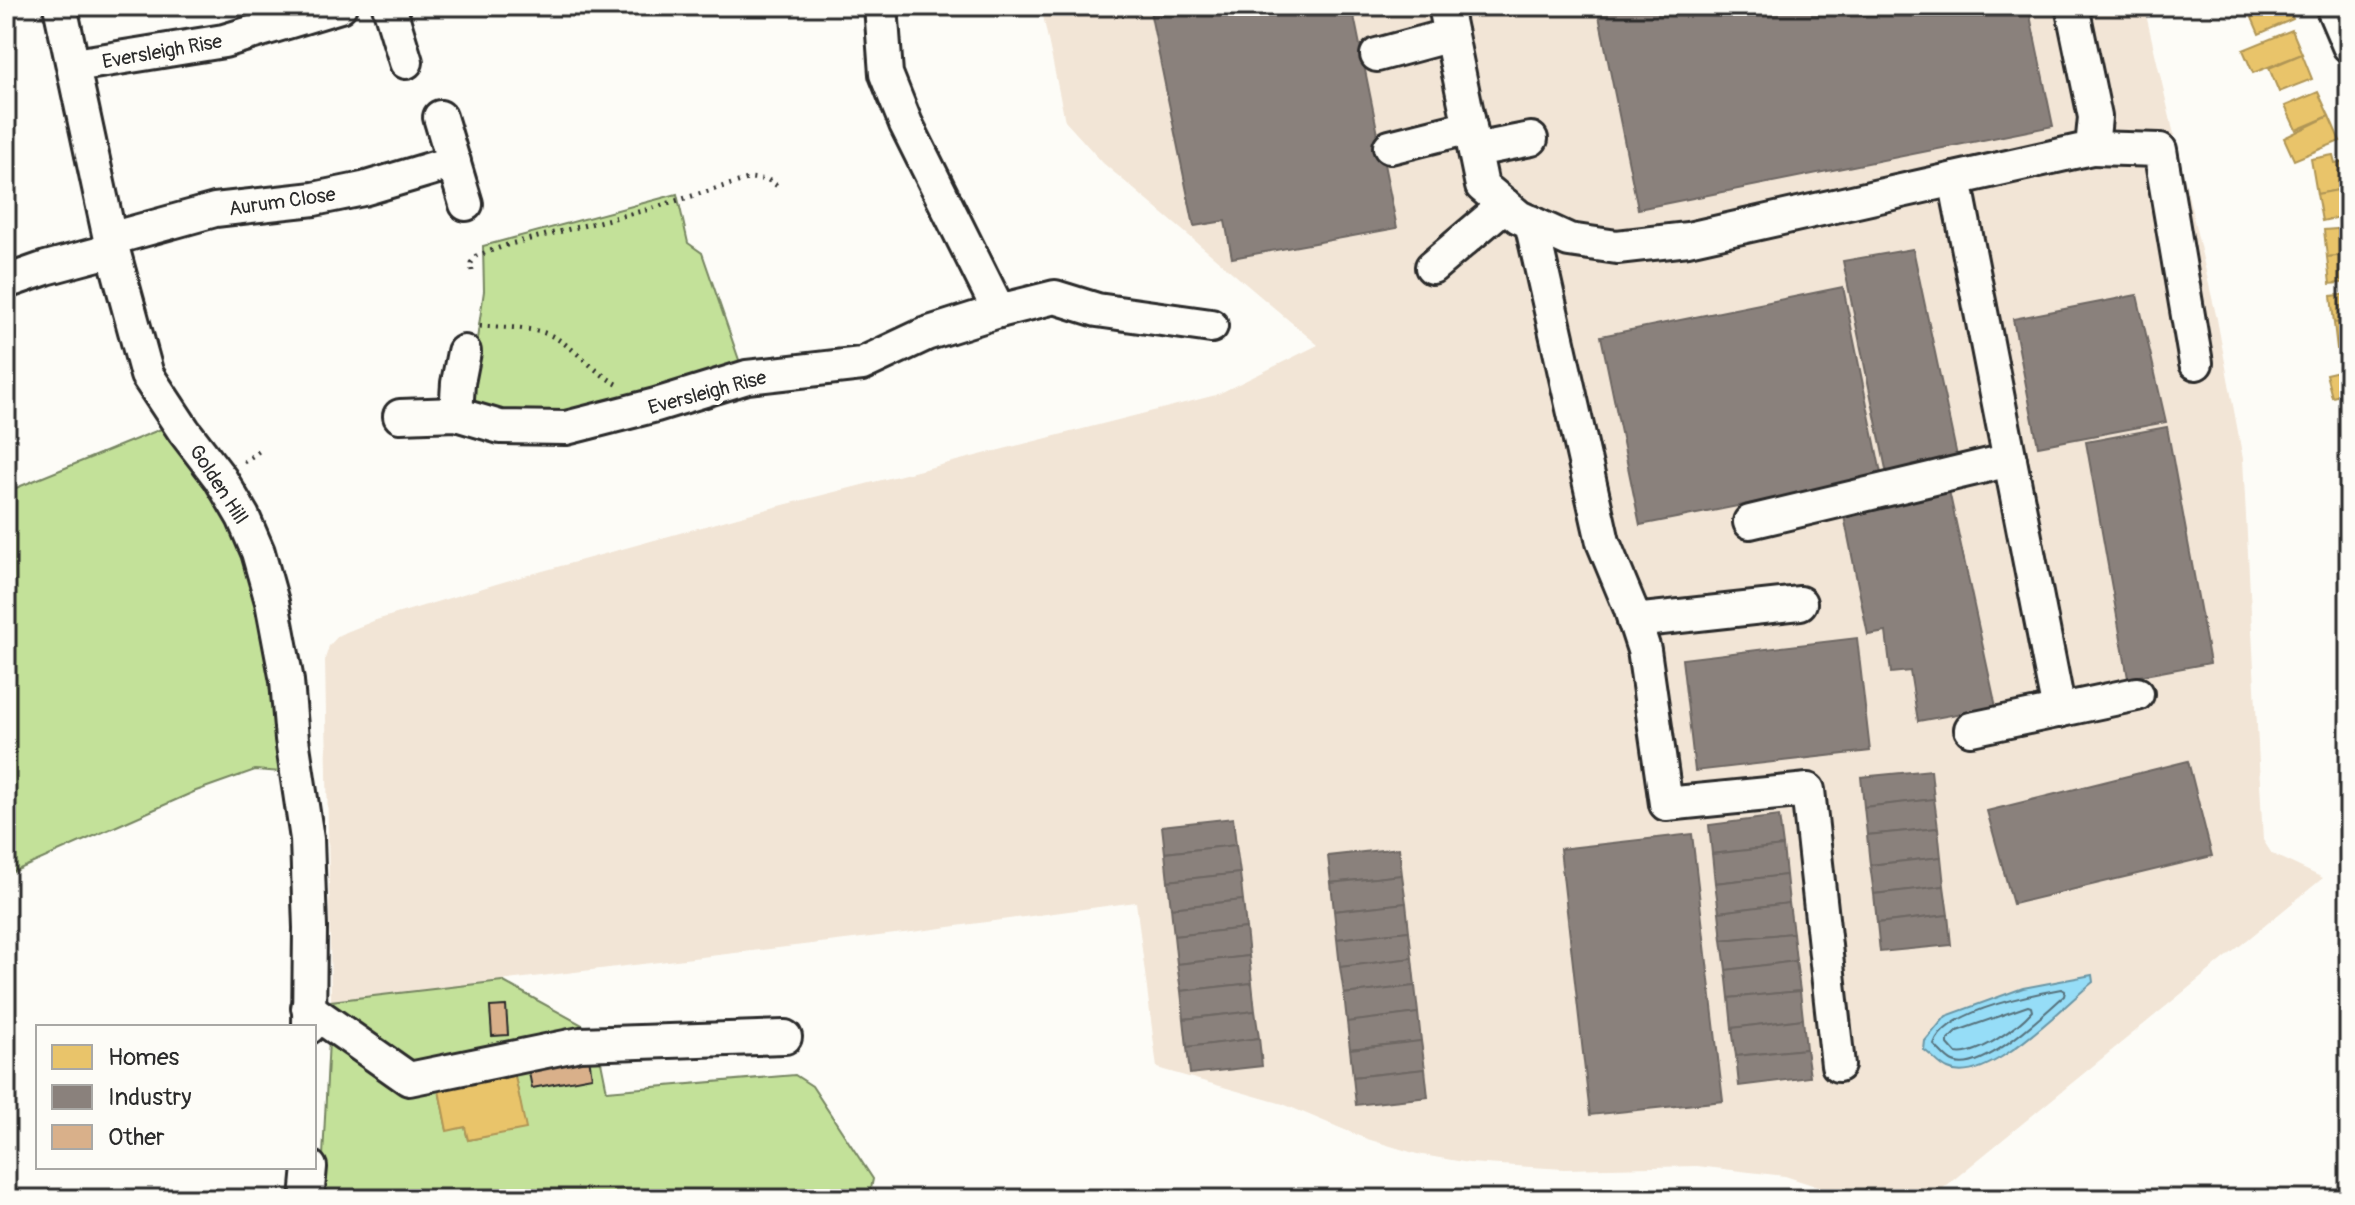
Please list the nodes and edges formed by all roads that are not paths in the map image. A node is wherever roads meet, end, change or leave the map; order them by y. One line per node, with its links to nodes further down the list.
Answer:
1 (60, 6): 11 (street, Golden Hill)
2 (340, 6): 11 (street, Eversleigh Rise)
3 (389, 6): 10 (street)
4 (881, 6): 24 (street)
5 (2072, 6): 16 (street)
6 (2332, 6): 8 (street)
7 (1448, 21): 9 (street); 13 (street)
8 (2349, 46)
9 (1377, 55)
10 (406, 62)
11 (75, 65): 21 (street, Golden Hill)
12 (440, 117): 17 (street)
13 (1472, 138): 14 (street); 15 (street); 20 (street)
14 (1531, 139)
15 (1390, 147)
16 (2092, 148): 18 (street); 27 (street)
17 (454, 162): 19 (street); 21 (street, Aurum Close)
18 (1955, 179): 20 (street); 30 (street)
19 (466, 204)
20 (1518, 213): 22 (street); 33 (street)
21 (112, 244): 23 (street, Aurum Close); 37 (street, Golden Hill)
22 (1432, 267)
23 (6, 282)
24 (999, 311): 25 (street, Eversleigh Rise); 28 (street, Eversleigh Rise)
25 (1211, 326)
26 (467, 339): 28 (street)
27 (2196, 363)
28 (456, 414): 29 (street, Eversleigh Rise)
29 (400, 416)
30 (2010, 460): 31 (street); 35 (street)
31 (1750, 522)
32 (1800, 603): 33 (street)
33 (1634, 621): 39 (street)
34 (2137, 694): 35 (street)
35 (2059, 711): 36 (street)
36 (1971, 729)
37 (308, 1018): 38 (street)
38 (785, 1037)
39 (1838, 1065)
40 (310, 1169): 41 (street)
41 (307, 1199)

